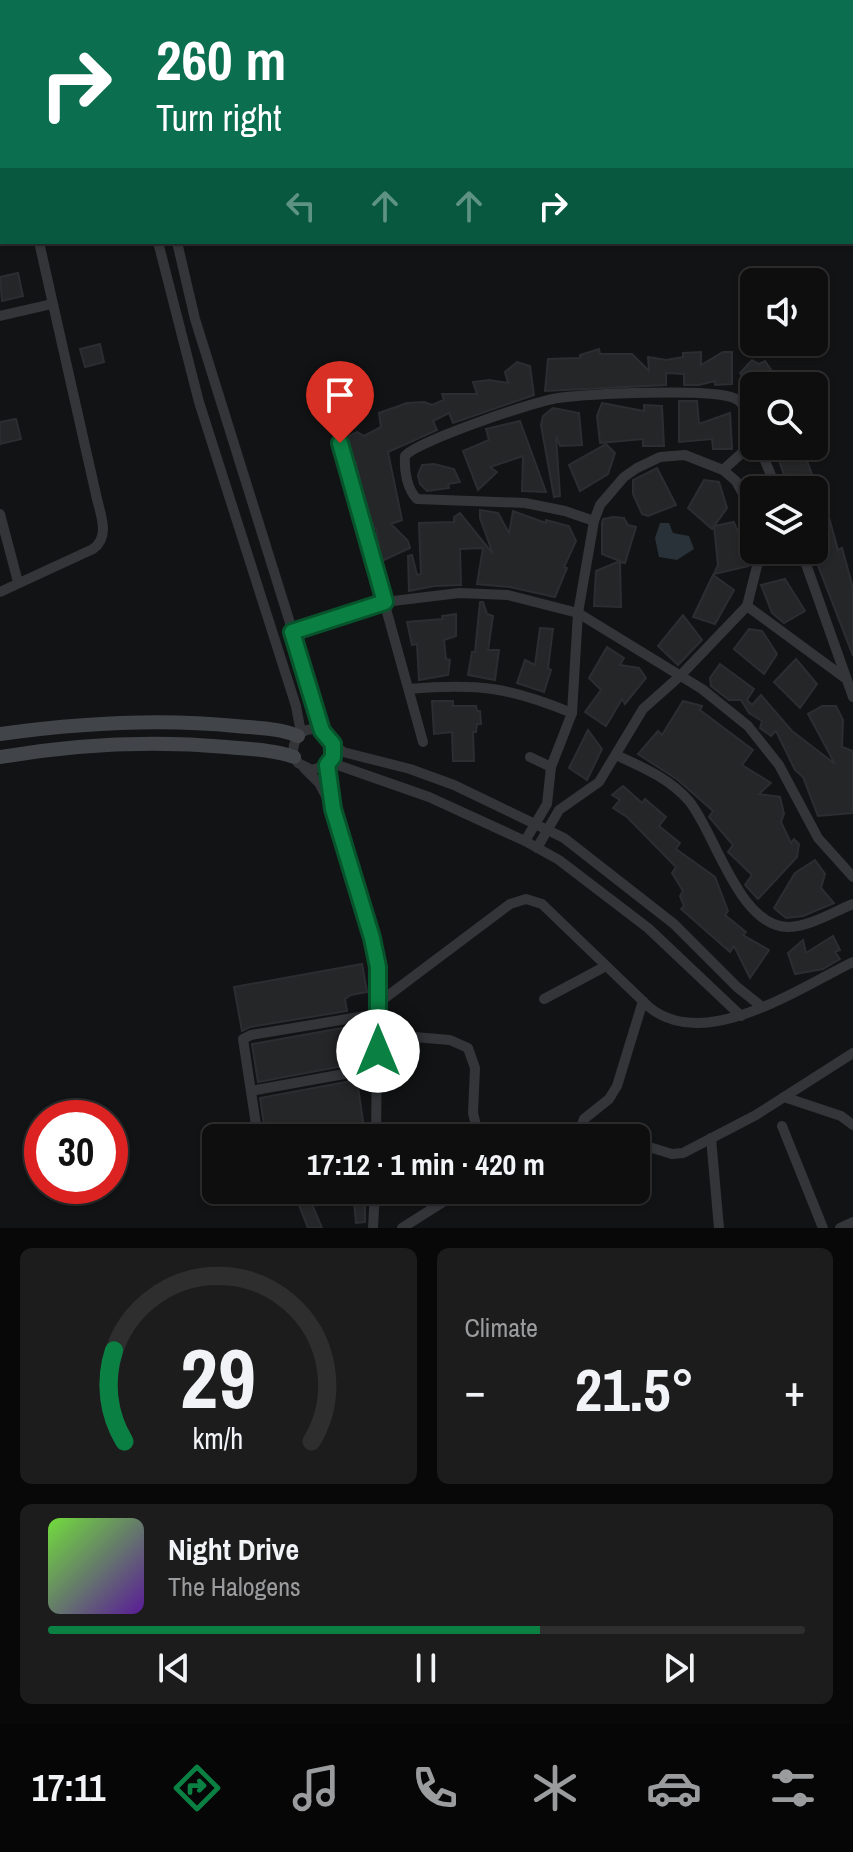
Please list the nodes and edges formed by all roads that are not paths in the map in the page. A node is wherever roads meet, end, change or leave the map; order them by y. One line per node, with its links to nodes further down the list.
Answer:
1 (39, 244): 4 (street)
2 (159, 244): 28 (street)
3 (177, 244): 20 (street)
4 (52, 304): 5 (street); 15 (street)
5 (0, 316)
6 (740, 403): 12 (street)
7 (340, 443): 17 (street)
8 (740, 455): 9 (street)
9 (723, 470): 10 (street); 12 (street)
10 (740, 488)
11 (0, 514): 15 (street)
12 (594, 521): 19 (street)
13 (758, 564): 18 (street)
14 (806, 564): 22 (street)
15 (18, 582): 16 (street)
16 (0, 592)
17 (385, 602): 19 (street); 20 (street); 23 (street)
18 (747, 606): 21 (street); 22 (street)
19 (578, 613): 21 (street); 25 (street)
20 (292, 632): 26 (street)
21 (680, 676): 31 (street); 44 (street)
22 (846, 679): 24 (street)
23 (409, 689): 25 (street); 29 (street)
24 (853, 697)
25 (572, 713): 36 (street)
26 (322, 731): 28 (street); 30 (street)
27 (0, 734): 28 (street)
28 (300, 734): 34 (street)
29 (423, 742)
30 (333, 744): 35 (street); 40 (street)
31 (616, 755): 38 (street); 45 (street)
32 (0, 757): 34 (street)
33 (530, 757): 36 (street)
34 (299, 763): 35 (street); 39 (street)
35 (328, 764): 39 (street); 42 (street)
36 (551, 767): 37 (street)
37 (550, 791): 38 (street); 40 (street)
38 (569, 801): 41 (street)
39 (333, 809): 51 (street)
40 (535, 823): 41 (street); 42 (street)
41 (548, 830): 43 (street); 50 (street)
42 (525, 841): 43 (street)
43 (537, 848): 52 (street)
44 (853, 877)
45 (853, 904)
46 (853, 962): 50 (street)
47 (606, 966): 48 (street); 49 (street); 51 (street)
48 (544, 999)
49 (643, 1001): 52 (street); 61 (street)
50 (761, 1006): 52 (street)
51 (377, 1009): 53 (street); 56 (street)
52 (741, 1016)
53 (378, 1034): 55 (street); 60 (street)
54 (853, 1053): 57 (street)
55 (377, 1068): 56 (street); 59 (street)
56 (251, 1091): 58 (street)
57 (784, 1097): 62 (street); 64 (street)
58 (256, 1124)
59 (375, 1124)
60 (476, 1124)
61 (582, 1124)
62 (853, 1125)
63 (782, 1126): 72 (street)
64 (711, 1138): 65 (street); 71 (street)
65 (650, 1147)
66 (374, 1204): 69 (street)
67 (440, 1204): 70 (street)
68 (853, 1222): 73 (street)
69 (373, 1228)
70 (402, 1228)
71 (719, 1228)
72 (823, 1228)
73 (840, 1228)

